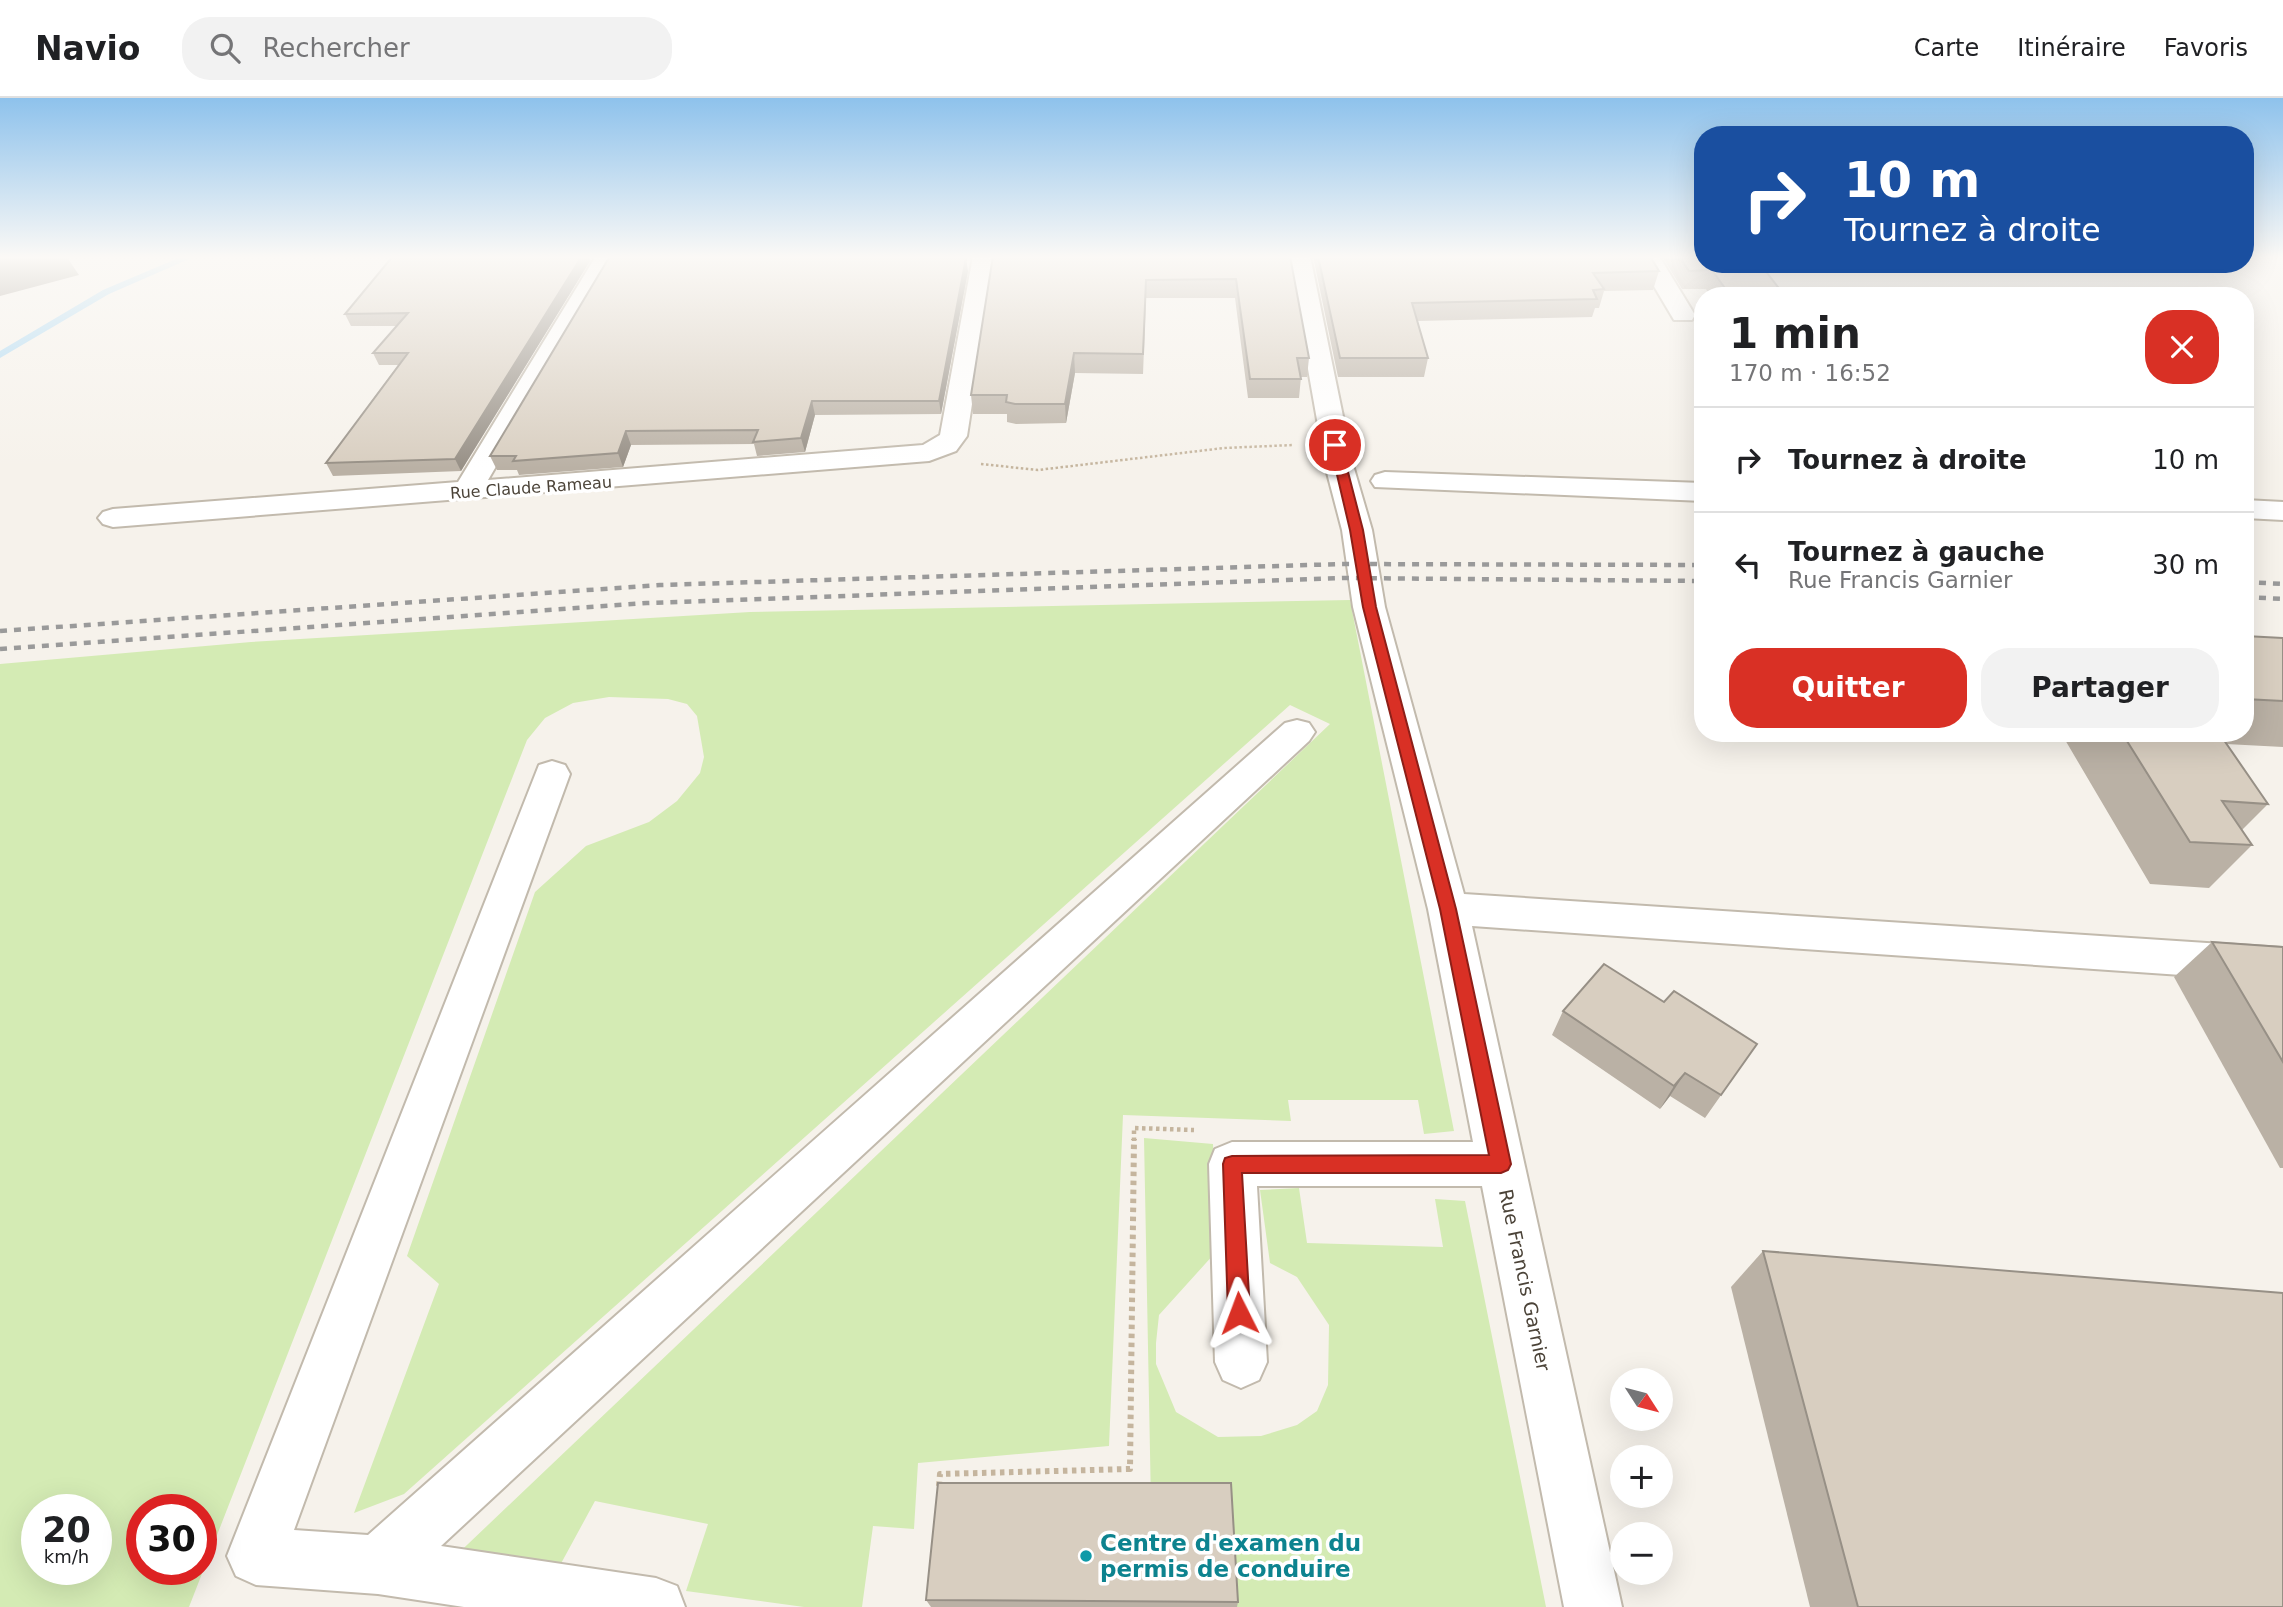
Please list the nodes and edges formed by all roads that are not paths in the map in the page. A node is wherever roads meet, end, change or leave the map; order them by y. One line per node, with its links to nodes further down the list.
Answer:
1 (566, 326): 5 (street)
2 (972, 326): 5 (street, Rue Claude Rameau)
3 (1312, 326): 12 (street, Rue Francis Garnier)
4 (1385, 481): 6 (street)
5 (466, 492): 9 (street, Rue Claude Rameau)
6 (1694, 492)
7 (2254, 509): 8 (street)
8 (2283, 510)
9 (113, 518)
10 (1297, 732): 16 (street)
11 (551, 774): 16 (street)
12 (1448, 909): 13 (street); 14 (street, Rue Francis Garnier)
13 (2283, 965)
14 (1501, 1164): 15 (street); 19 (street, Rue Francis Garnier)
15 (1241, 1362)
16 (378, 1564): 17 (street)
17 (593, 1602): 18 (street)
18 (656, 1607)
19 (1593, 1607)

